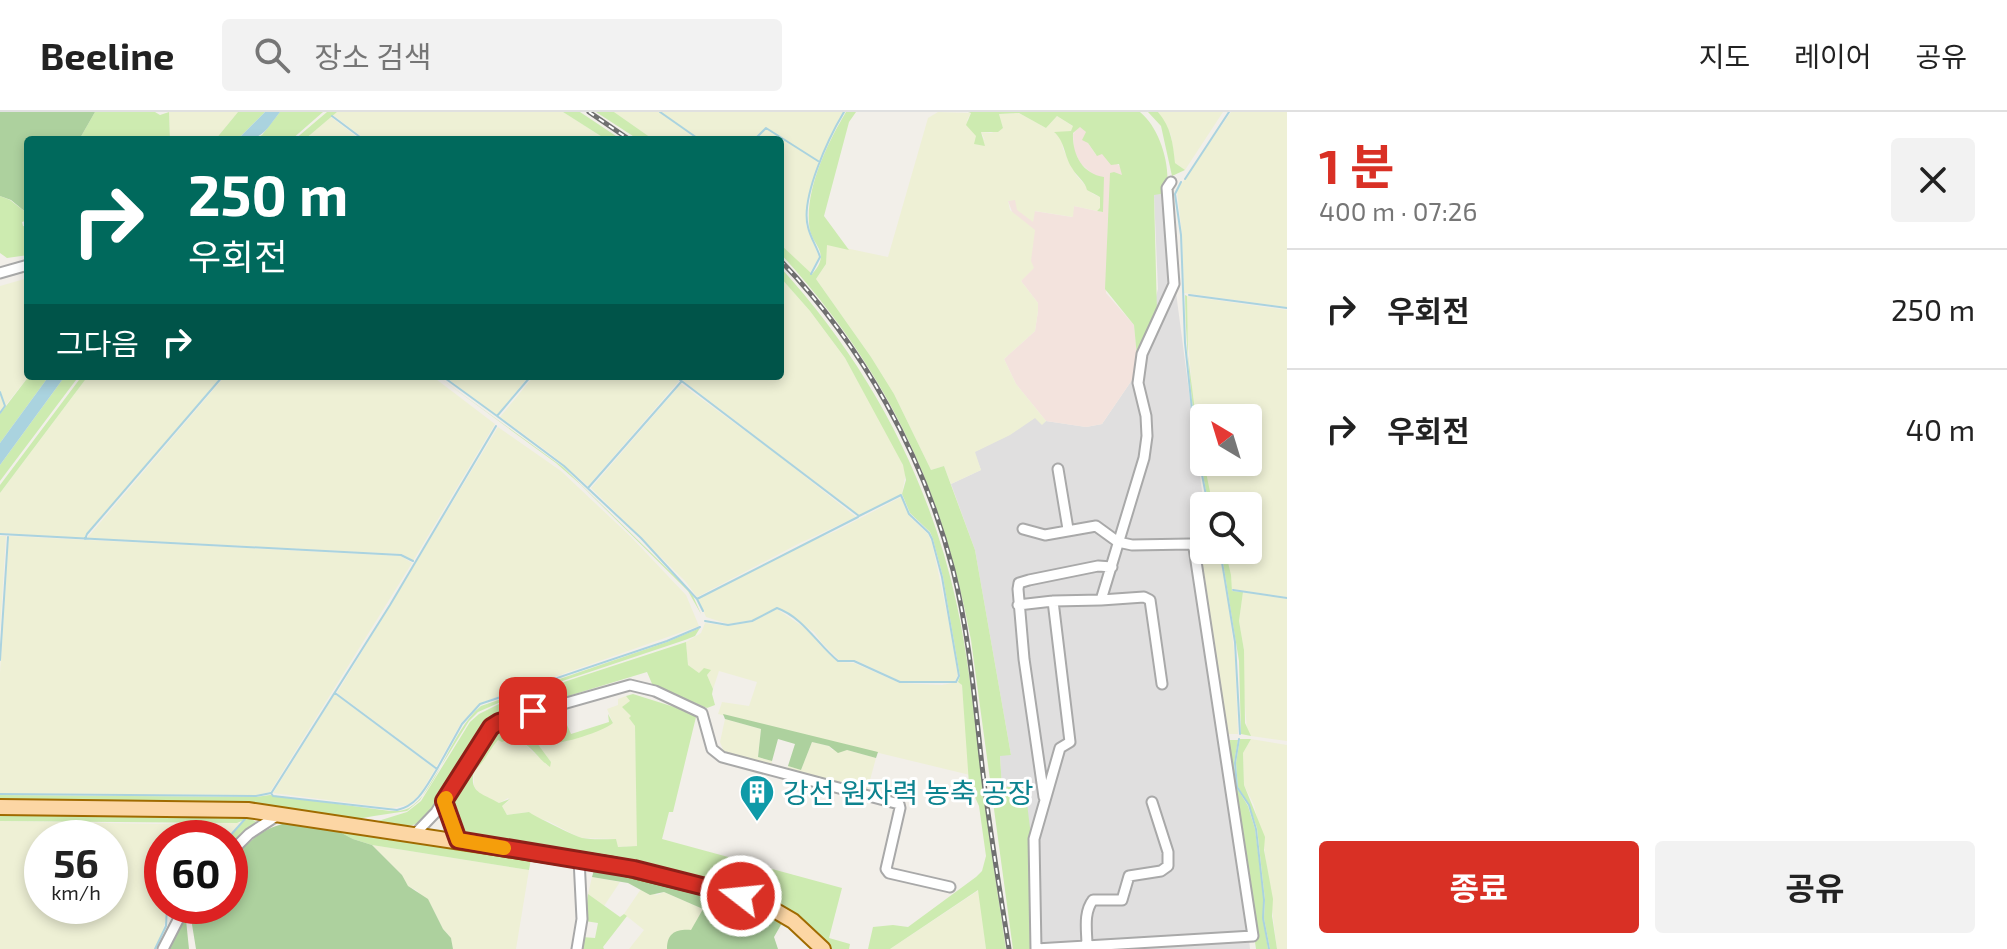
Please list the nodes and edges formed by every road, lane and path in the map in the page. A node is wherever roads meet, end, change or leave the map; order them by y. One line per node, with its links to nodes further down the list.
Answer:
1 (1171, 182): 7 (street)
2 (24, 266): 3 (street)
3 (0, 273)
4 (1058, 469): 6 (street)
5 (1023, 529): 6 (street)
6 (1068, 529): 7 (street)
7 (1118, 542): 8 (street); 24 (street)
8 (1112, 567): 9 (street); 11 (street)
9 (1101, 600): 10 (street); 12 (street)
10 (1053, 601): 11 (street); 14 (street)
11 (1018, 605): 14 (street)
12 (1162, 684)
13 (444, 801): 19 (street); 20 (street); 22 (street)
14 (1044, 801): 28 (street)
15 (1152, 802): 24 (street)
16 (0, 807): 17 (main road)
17 (281, 814): 18 (street); 19 (main road)
18 (248, 835)
19 (414, 835): 20 (main road)
20 (458, 840): 21 (main road)
21 (579, 859): 26 (street); 27 (main road)
22 (950, 887)
23 (176, 924): 25 (street)
24 (1087, 946): 28 (street)
25 (163, 949)
26 (577, 949)
27 (823, 949)
28 (1036, 949)

